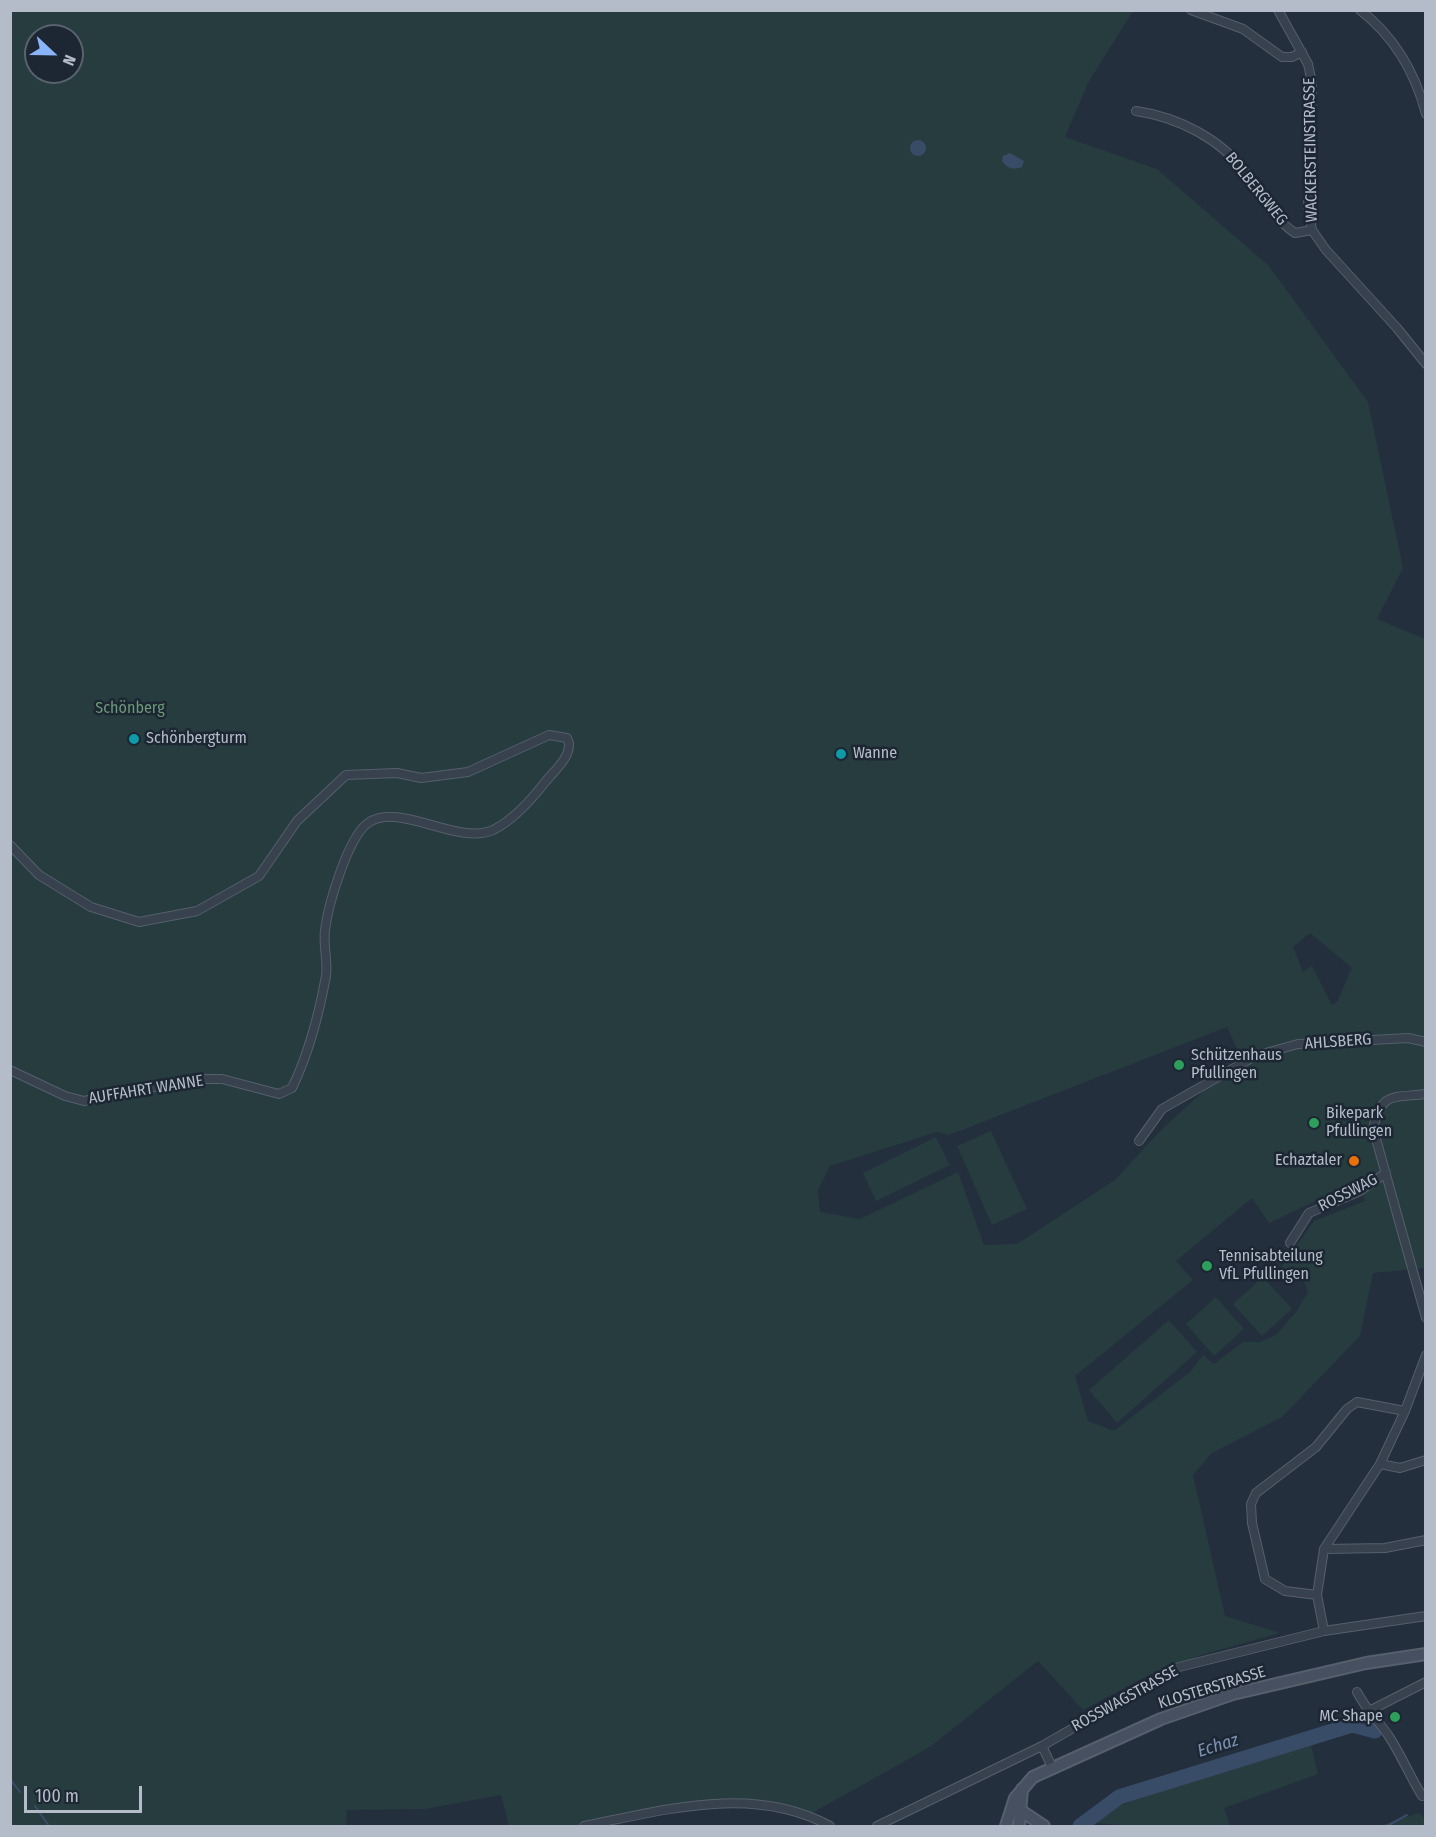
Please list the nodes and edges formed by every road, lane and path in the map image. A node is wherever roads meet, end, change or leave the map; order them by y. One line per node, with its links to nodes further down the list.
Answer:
1 (1191, 10): 4 (street)
2 (1278, 10): 4 (street, WACKERSTEINSTRASSE)
3 (1360, 10): 6 (street)
4 (1302, 52): 7 (street, WACKERSTEINSTRASSE)
5 (1136, 111): 7 (street, BOLBERGWEG)
6 (1425, 114)
7 (1312, 230): 8 (street, WACKERSTEINSTRASSE)
8 (1425, 364)
9 (10, 846): 11 (street, AUFFAHRT WANNE)
10 (1425, 1042): 13 (street, AHLSBERG)
11 (10, 1070)
12 (1425, 1094): 14 (street)
13 (1139, 1141)
14 (1386, 1173): 15 (street, ROSSWAG); 16 (street)
15 (1290, 1243)
16 (1425, 1318)
17 (1425, 1355): 18 (street)
18 (1405, 1411): 20 (street); 23 (street)
19 (1425, 1461): 20 (street)
20 (1380, 1464): 22 (street)
21 (1425, 1540): 22 (street)
22 (1324, 1549): 23 (street)
23 (1317, 1595): 25 (street)
24 (1425, 1616): 25 (street, ROSSWAGSTRASSE)
25 (1324, 1631): 30 (street, ROSSWAGSTRASSE)
26 (1425, 1654): 31 (main road, KLOSTERSTRASSE)
27 (1425, 1682): 29 (street)
28 (1358, 1692): 29 (street)
29 (1370, 1711): 33 (street)
30 (1042, 1746): 31 (street); 37 (street, ROSSWAGSTRASSE)
31 (1052, 1767): 32 (main road, KLOSTERSTRASSE)
32 (1022, 1789): 34 (main road); 38 (main road, KLOSTERSTRASSE)
33 (1425, 1795)
34 (1020, 1810): 39 (main road); 40 (main road)
35 (584, 1827): 36 (street)
36 (830, 1827)
37 (877, 1827)
38 (1006, 1827)
39 (1019, 1827)
40 (1044, 1827)

